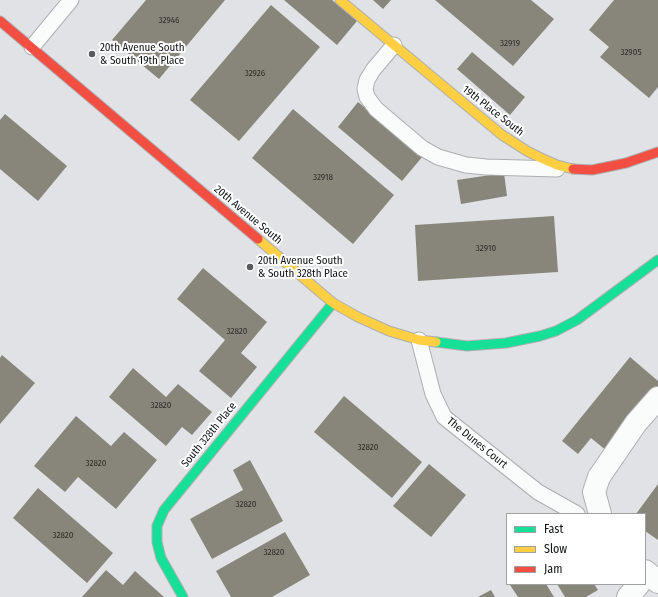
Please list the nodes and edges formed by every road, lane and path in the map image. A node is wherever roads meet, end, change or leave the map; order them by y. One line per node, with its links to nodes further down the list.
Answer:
1 (71, 0): 5 (lane)
2 (340, 0): 4 (street, 19th Place South)
3 (0, 21): 5 (street, 20th Avenue South)
4 (394, 45): 7 (street, 19th Place South); 7 (lane)
5 (32, 47): 9 (street, 20th Avenue South)
6 (658, 152): 7 (street, 19th Place South)
7 (570, 169)
8 (658, 260): 10 (street, 20th Avenue South)
9 (333, 303): 10 (street, 20th Avenue South); 15 (street, South 328th Place)
10 (419, 340): 12 (lane, The Dunes Court)
11 (658, 398): 13 (street)
12 (575, 513)
13 (600, 513)
14 (640, 585): 16 (street)
15 (183, 597)
16 (628, 597)

